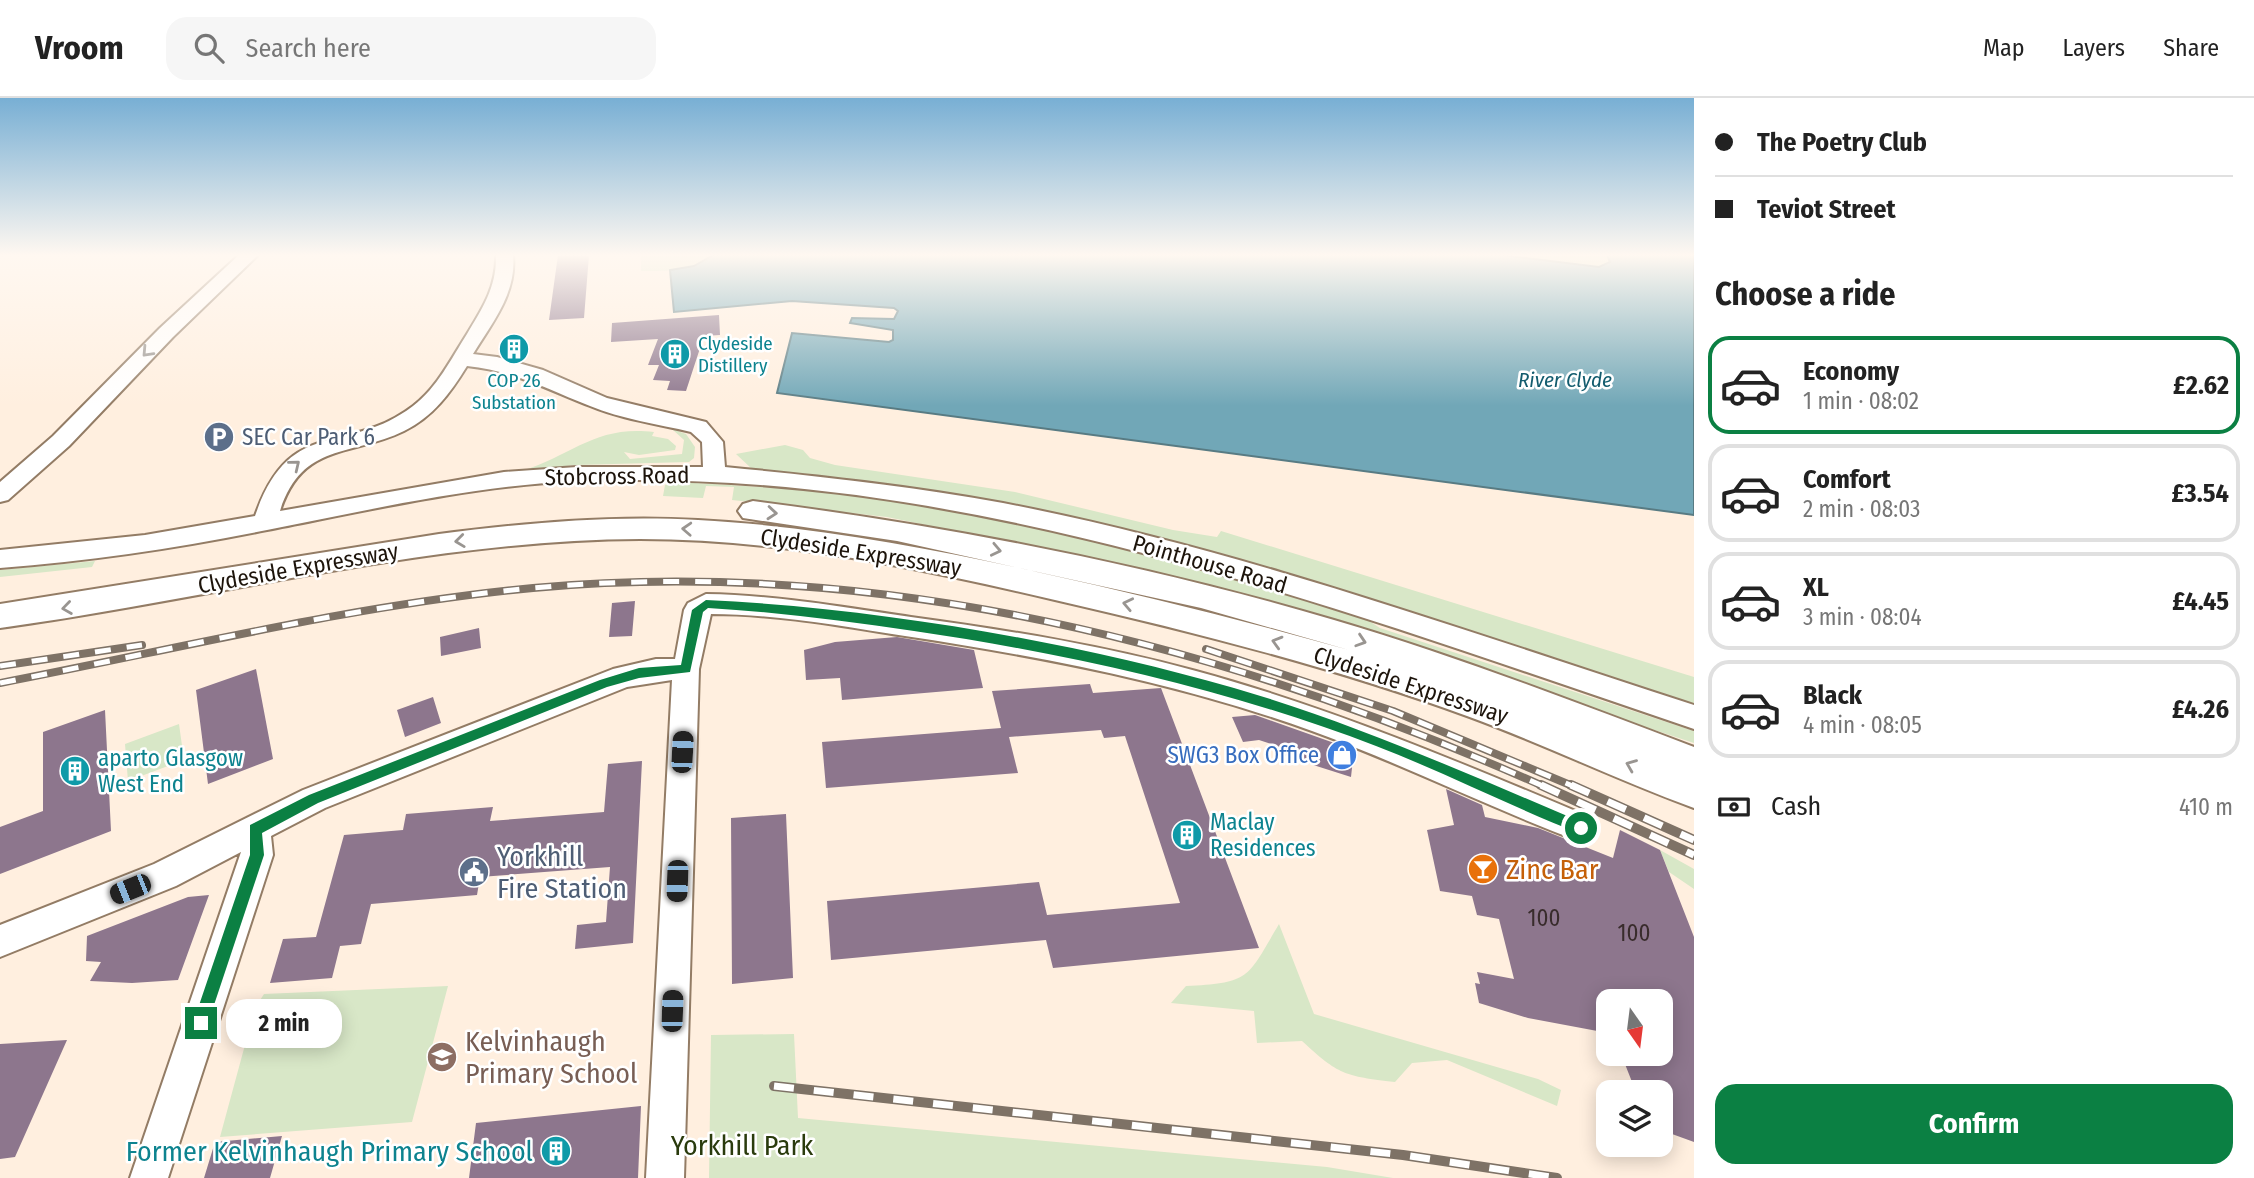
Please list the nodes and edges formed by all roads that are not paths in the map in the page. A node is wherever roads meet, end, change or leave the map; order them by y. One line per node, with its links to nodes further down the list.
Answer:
1 (196, 305): 5 (street, one-way to 5)
2 (493, 305): 3 (street)
3 (461, 359): 4 (street, Stobcross Road); 6 (street, one-way to 3)
4 (712, 474): 6 (street, Stobcross Road); 13 (street, Pointhouse Road)
5 (0, 494)
6 (264, 523): 7 (street, Stobcross Road)
7 (0, 559)
8 (0, 595): 12 (main road, Clydeside Expressway, one-way to 12)
9 (706, 604): 11 (street); 17 (street)
10 (0, 616): 16 (main road, Clydeside Expressway, one-way to 10)
11 (686, 669): 18 (street); 21 (street)
12 (1569, 715): 14 (main road); 15 (main road, Clydeside Expressway)
13 (1694, 717)
14 (1694, 756)
15 (1694, 763)
16 (1694, 791)
17 (1581, 828)
18 (255, 830): 19 (street); 20 (street)
19 (0, 941)
20 (149, 1178)
21 (665, 1178)

